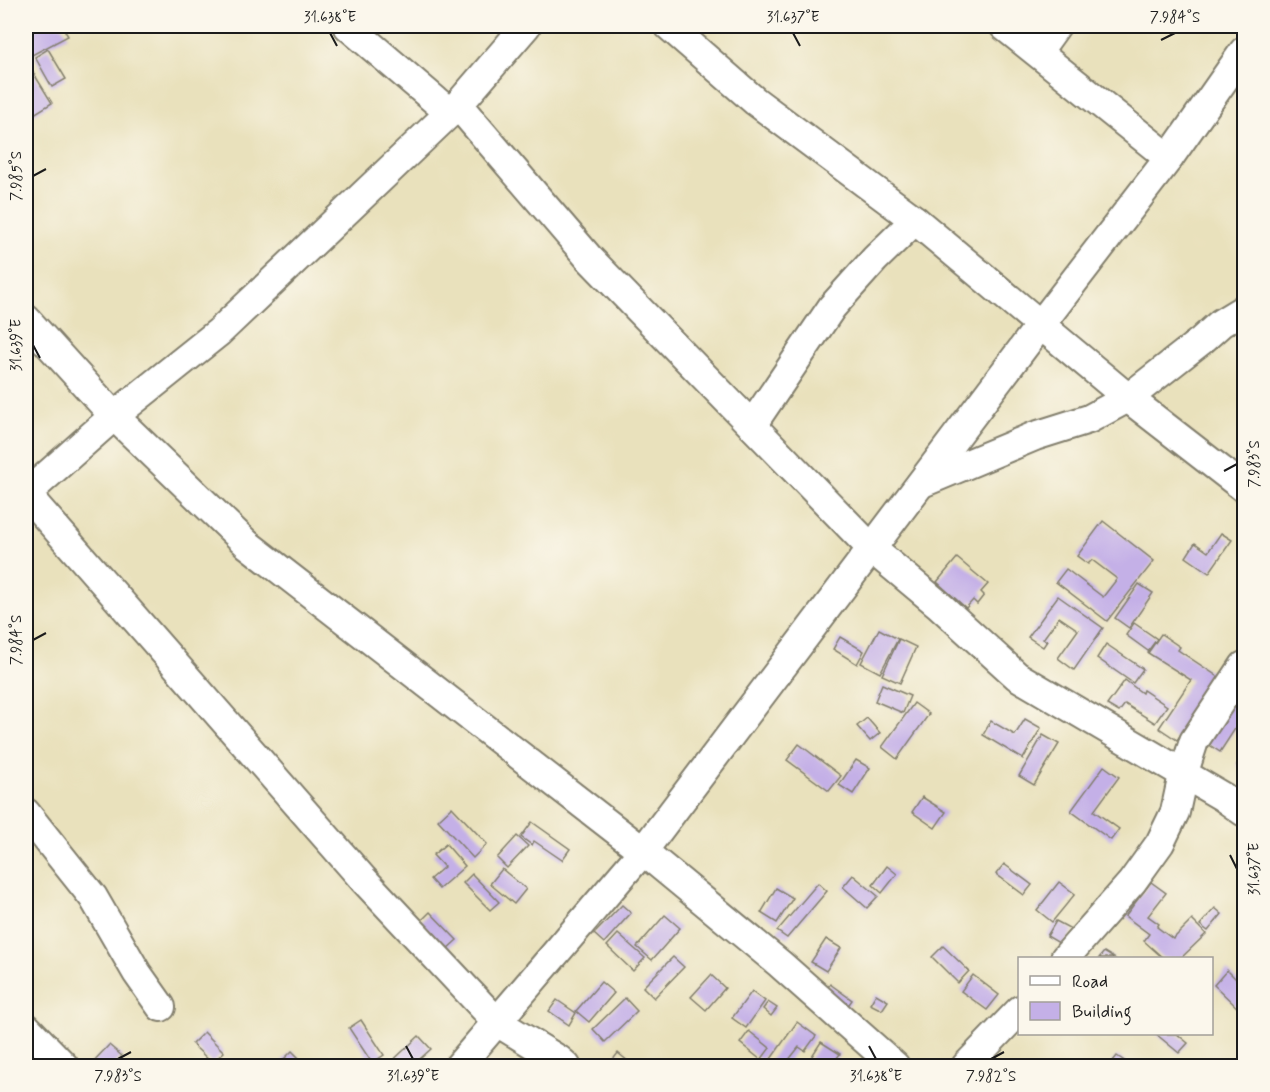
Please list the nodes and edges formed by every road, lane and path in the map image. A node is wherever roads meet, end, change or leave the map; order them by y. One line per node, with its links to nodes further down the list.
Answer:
1 (348, 26): 8 (street)
2 (526, 26): 8 (street)
3 (669, 26): 10 (street)
4 (1004, 26): 6 (street)
5 (1056, 26): 6 (street)
6 (1038, 51): 9 (street)
7 (1239, 69): 9 (street)
8 (454, 109): 15 (street); 16 (street)
9 (1169, 158): 13 (street)
10 (915, 220): 13 (street); 16 (street)
11 (1245, 309): 14 (street)
12 (26, 319): 15 (street)
13 (1041, 324): 14 (street); 17 (street)
14 (1128, 398): 17 (street); 18 (street)
15 (114, 416): 19 (street); 25 (street)
16 (752, 426): 20 (street)
17 (921, 483): 20 (street)
18 (1245, 488)
19 (26, 494): 29 (street)
20 (872, 549): 22 (street); 25 (street)
21 (1245, 666): 22 (street)
22 (1183, 775): 23 (street); 26 (street)
23 (1245, 812)
24 (26, 813): 27 (street)
25 (643, 852): 29 (street); 34 (street)
26 (1066, 957)
27 (161, 1007)
28 (1018, 1012): 35 (street)
29 (497, 1022): 32 (street); 33 (street)
30 (26, 1027): 31 (street)
31 (64, 1066)
32 (459, 1066)
33 (566, 1066)
34 (895, 1066)
35 (966, 1066)

